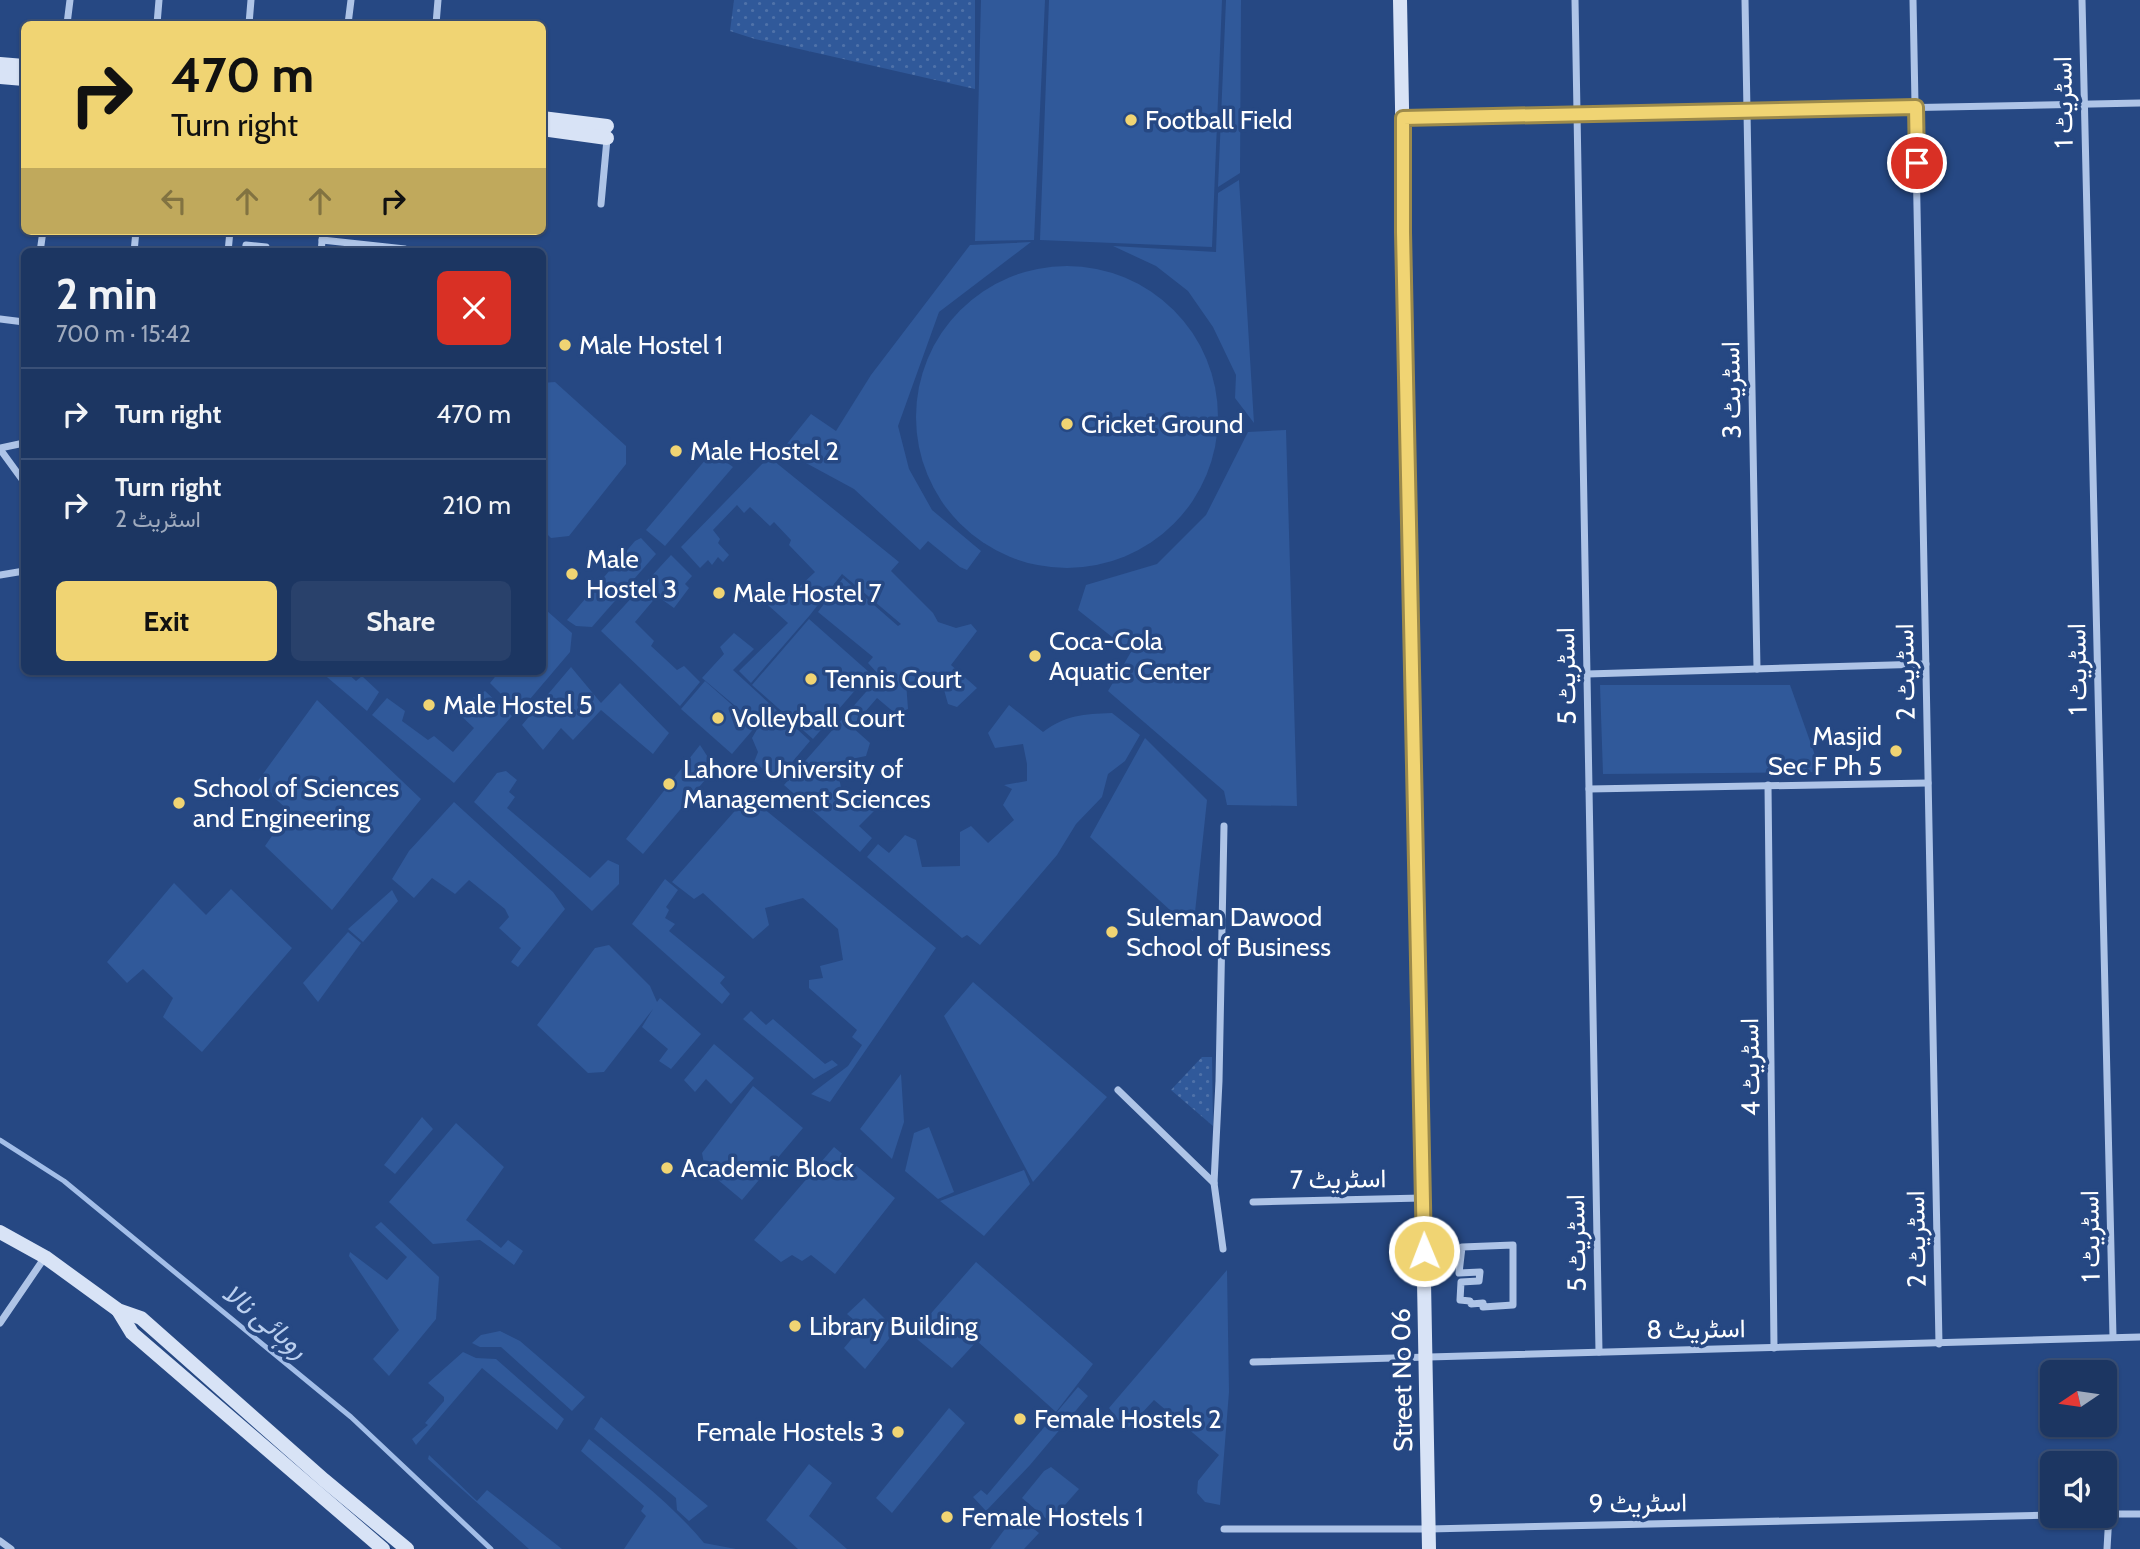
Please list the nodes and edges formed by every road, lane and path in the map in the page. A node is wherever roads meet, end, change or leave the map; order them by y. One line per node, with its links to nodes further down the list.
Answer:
1 (69, 0): 11 (street)
2 (159, 0): 12 (street)
3 (251, 0): 13 (street)
4 (351, 0): 14 (street)
5 (438, 0): 15 (street)
6 (1400, 0): 25 (street, Street No 06)
7 (1574, 0): 24 (street, اسٹریٹ 5)
8 (1745, 0): 23 (street)
9 (1913, 0): 22 (street, اسٹریٹ 2)
10 (2082, 0): 20 (street, اسٹریٹ 1)
11 (67, 21)
12 (157, 21)
13 (249, 21)
14 (348, 21)
15 (436, 21)
16 (0, 64): 17 (street)
17 (21, 66)
18 (0, 76): 19 (street)
19 (21, 79)
20 (2084, 103): 21 (street); 22 (street); 60 (street, اسٹریٹ 1)
21 (2140, 103)
22 (1916, 107): 23 (street); 43 (street, اسٹریٹ 2)
23 (1748, 111): 24 (street); 44 (street, اسٹریٹ 3)
24 (1577, 114): 25 (street); 45 (street, اسٹریٹ 5)
25 (1403, 118): 52 (street, Street No 06)
26 (546, 119): 28 (street)
27 (546, 129): 28 (street)
28 (607, 132): 29 (street)
29 (600, 204)
30 (323, 235): 31 (street)
31 (322, 240): 34 (street); 35 (street)
32 (246, 248): 33 (street)
33 (266, 248)
34 (321, 248)
35 (396, 248)
36 (0, 319): 37 (street)
37 (21, 322)
38 (21, 444): 39 (street)
39 (0, 448): 40 (street)
40 (21, 477)
41 (21, 571): 42 (street)
42 (0, 575)
43 (1926, 664): 44 (street); 46 (street, اسٹریٹ 2)
44 (1757, 669): 45 (street)
45 (1587, 674): 48 (street, اسٹریٹ 5)
46 (1928, 783): 47 (street); 62 (street, اسٹریٹ 2)
47 (1768, 785): 48 (street); 63 (street, اسٹریٹ 4)
48 (1589, 789): 64 (street, اسٹریٹ 5)
49 (1224, 826): 51 (street)
50 (1118, 1090): 51 (street)
51 (1214, 1182): 55 (street)
52 (1423, 1198): 53 (street, اسٹریٹ 7); 65 (street, Street No 06)
53 (1253, 1202)
54 (0, 1232): 56 (street)
55 (1223, 1249)
56 (45, 1257): 58 (street); 59 (street)
57 (1460, 1300): 57 (street)
58 (118, 1310): 75 (street); 76 (street)
59 (0, 1323)
60 (2113, 1337): 61 (street, اسٹریٹ 8); 62 (street, اسٹریٹ 8)
61 (2140, 1337)
62 (1939, 1344): 63 (street, اسٹریٹ 8)
63 (1774, 1348): 64 (street, اسٹریٹ 8)
64 (1599, 1352): 65 (street, اسٹریٹ 8)
65 (1425, 1356): 66 (street, اسٹریٹ 8); 72 (street, Street No 06)
66 (1253, 1362)
67 (2117, 1514): 68 (street)
68 (2140, 1514)
69 (2040, 1515): 72 (street, اسٹریٹ 9)
70 (2107, 1528): 78 (street)
71 (1224, 1529): 72 (street, اسٹریٹ 9)
72 (1429, 1529): 77 (street, Street No 06)
73 (0, 1541): 74 (street)
74 (11, 1549)
75 (383, 1549)
76 (407, 1549)
77 (1429, 1549)
78 (2107, 1549)

